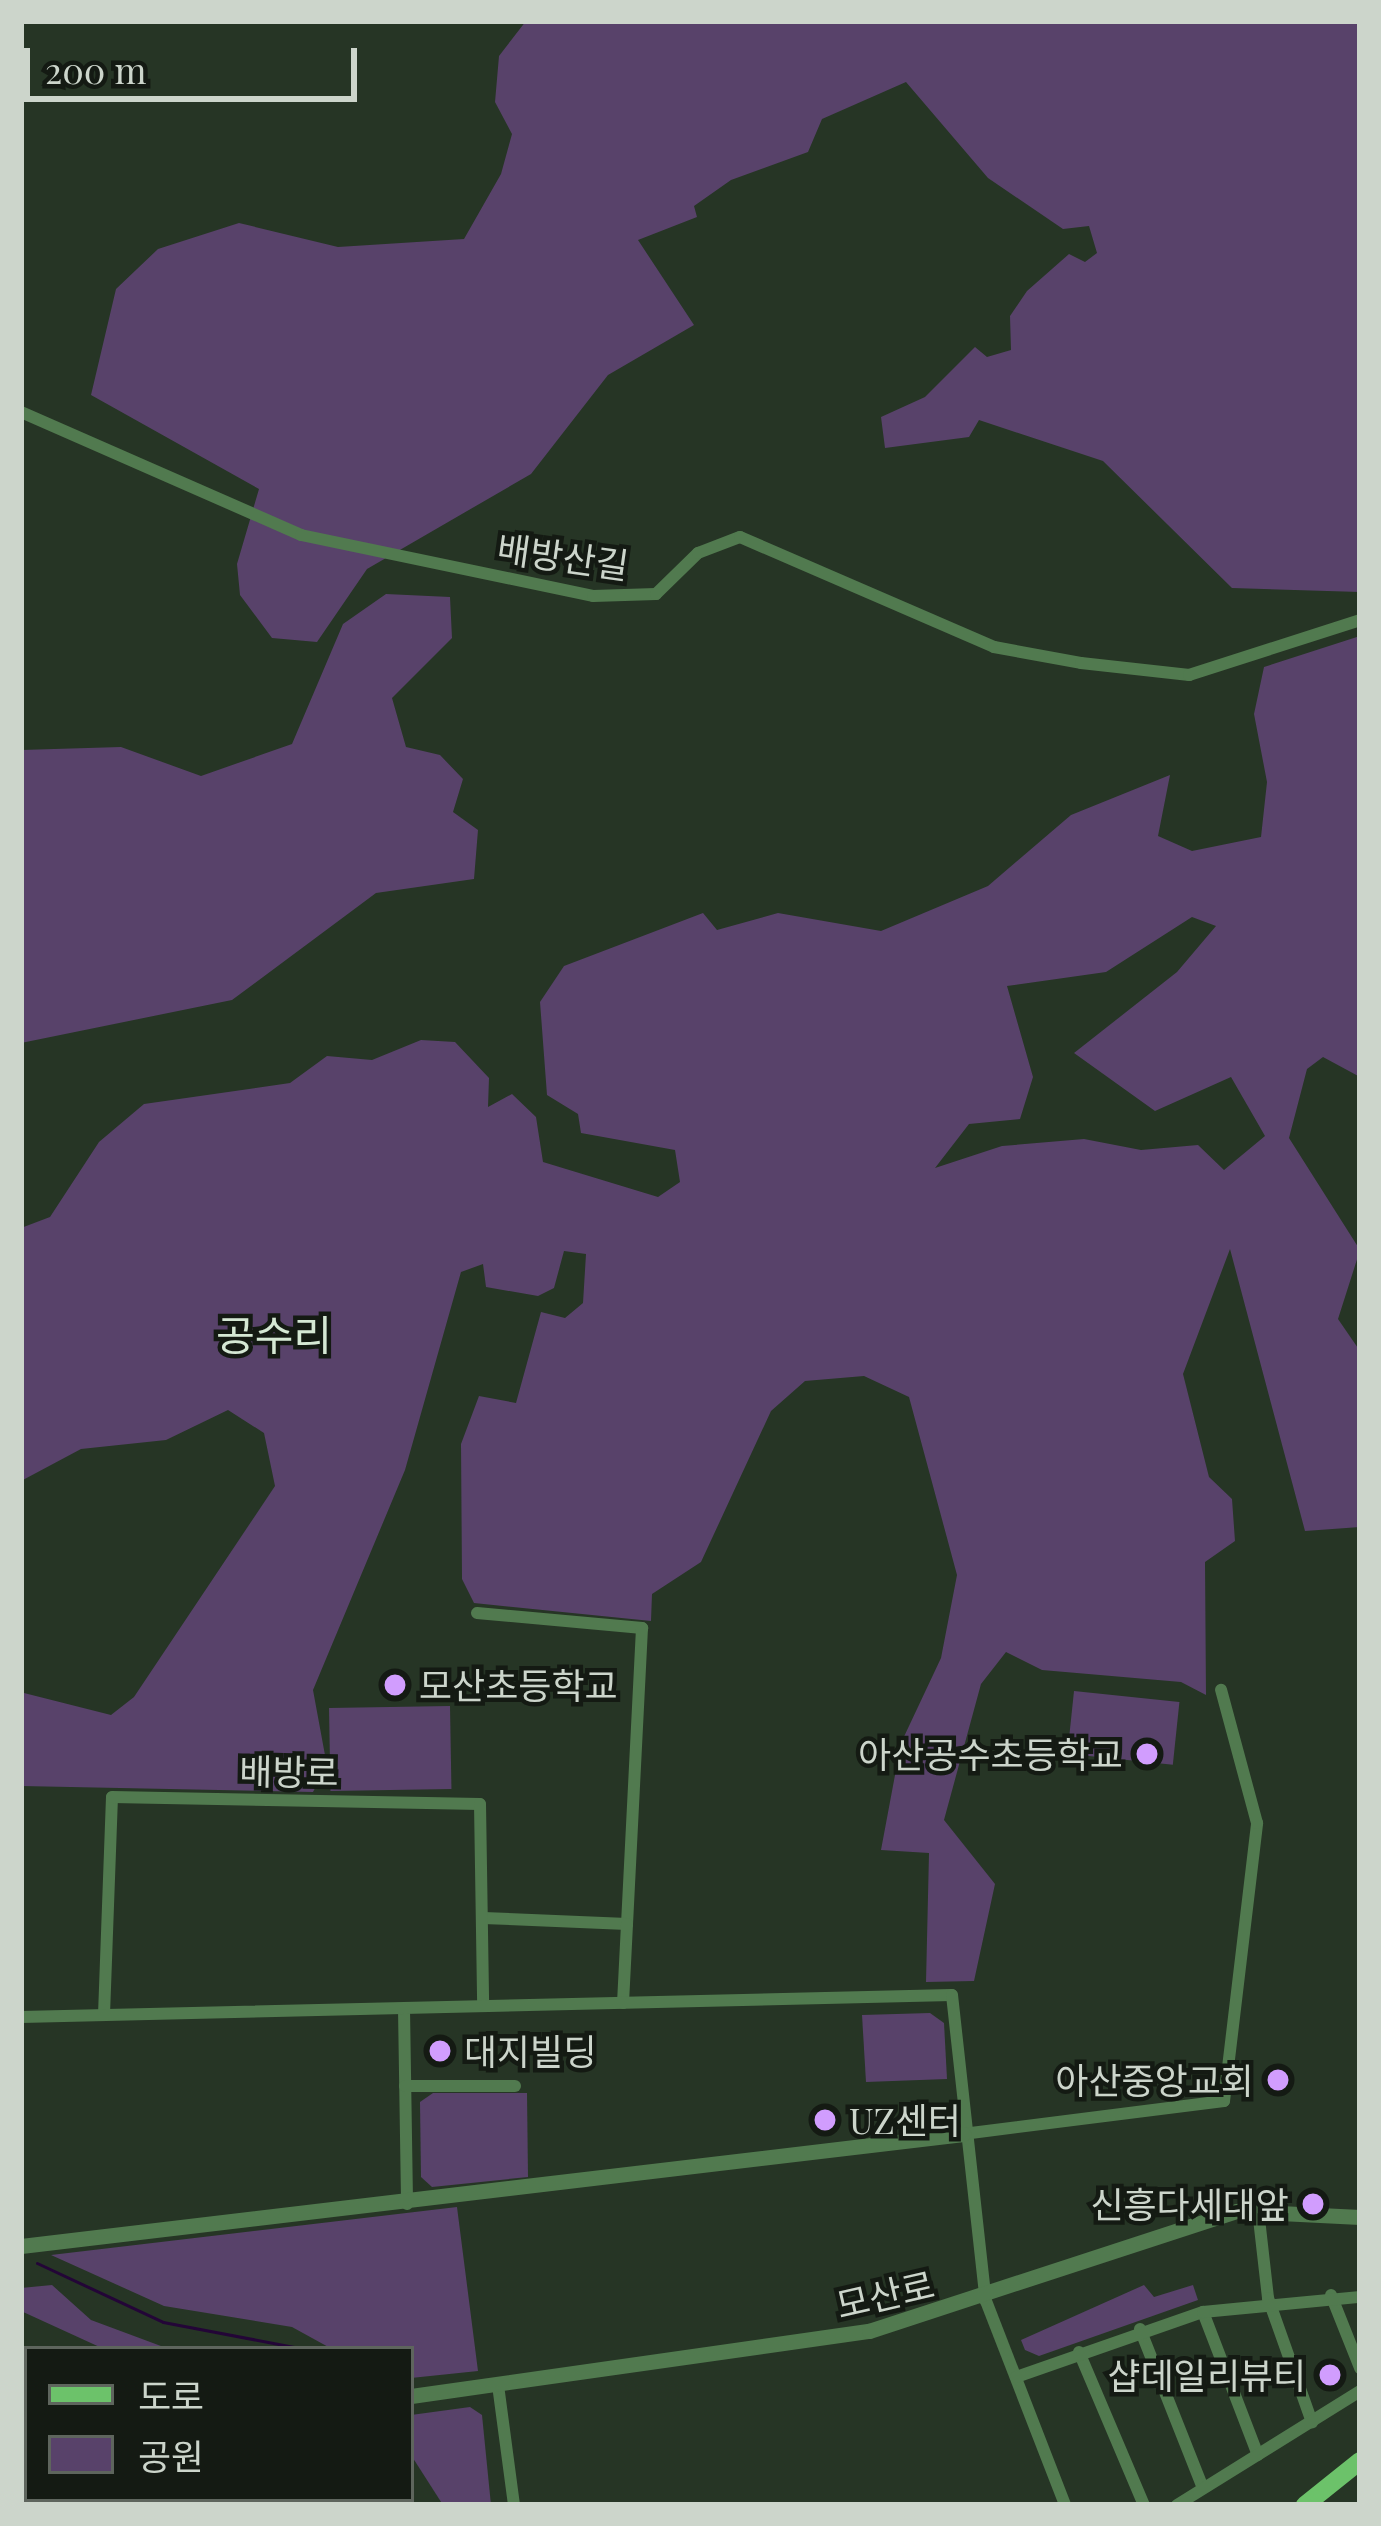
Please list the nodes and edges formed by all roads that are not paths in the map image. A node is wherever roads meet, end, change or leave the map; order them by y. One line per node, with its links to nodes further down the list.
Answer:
1 (21, 412): 2 (street, 배방산길)
2 (1360, 620)
3 (477, 1613): 6 (street)
4 (1221, 1690): 14 (street)
5 (483, 1918): 6 (street); 8 (street, 배방로); 10 (street, 배방로)
6 (627, 1924): 7 (street)
7 (623, 2003): 8 (street); 14 (street)
8 (483, 2006): 9 (street)
9 (404, 2008): 10 (street); 12 (street)
10 (104, 2015): 11 (street)
11 (21, 2017)
12 (405, 2086): 13 (street); 15 (street)
13 (515, 2086)
14 (963, 2134): 15 (street); 22 (street)
15 (407, 2204): 18 (street)
16 (1258, 2210): 17 (street, 모산로); 21 (street); 22 (street, 모산로)
17 (1360, 2217)
18 (21, 2246)
19 (1331, 2295): 20 (street); 21 (street); 26 (street)
20 (1360, 2297)
21 (1268, 2298): 23 (street); 31 (street)
22 (986, 2301): 27 (street); 28 (street, 모산로)
23 (1203, 2312): 24 (street); 32 (street)
24 (1140, 2329): 25 (street); 34 (street)
25 (1078, 2353): 27 (street); 37 (street)
26 (1360, 2368)
27 (1016, 2377): 36 (street)
28 (498, 2385): 30 (street, 모산로); 35 (street)
29 (1360, 2391): 31 (street)
30 (414, 2396)
31 (1312, 2422): 32 (street)
32 (1258, 2455): 34 (street)
33 (1360, 2461): 39 (main road)
34 (1203, 2488): 38 (street)
35 (514, 2505)
36 (1065, 2505)
37 (1144, 2505)
38 (1178, 2505)
39 (1304, 2505)

